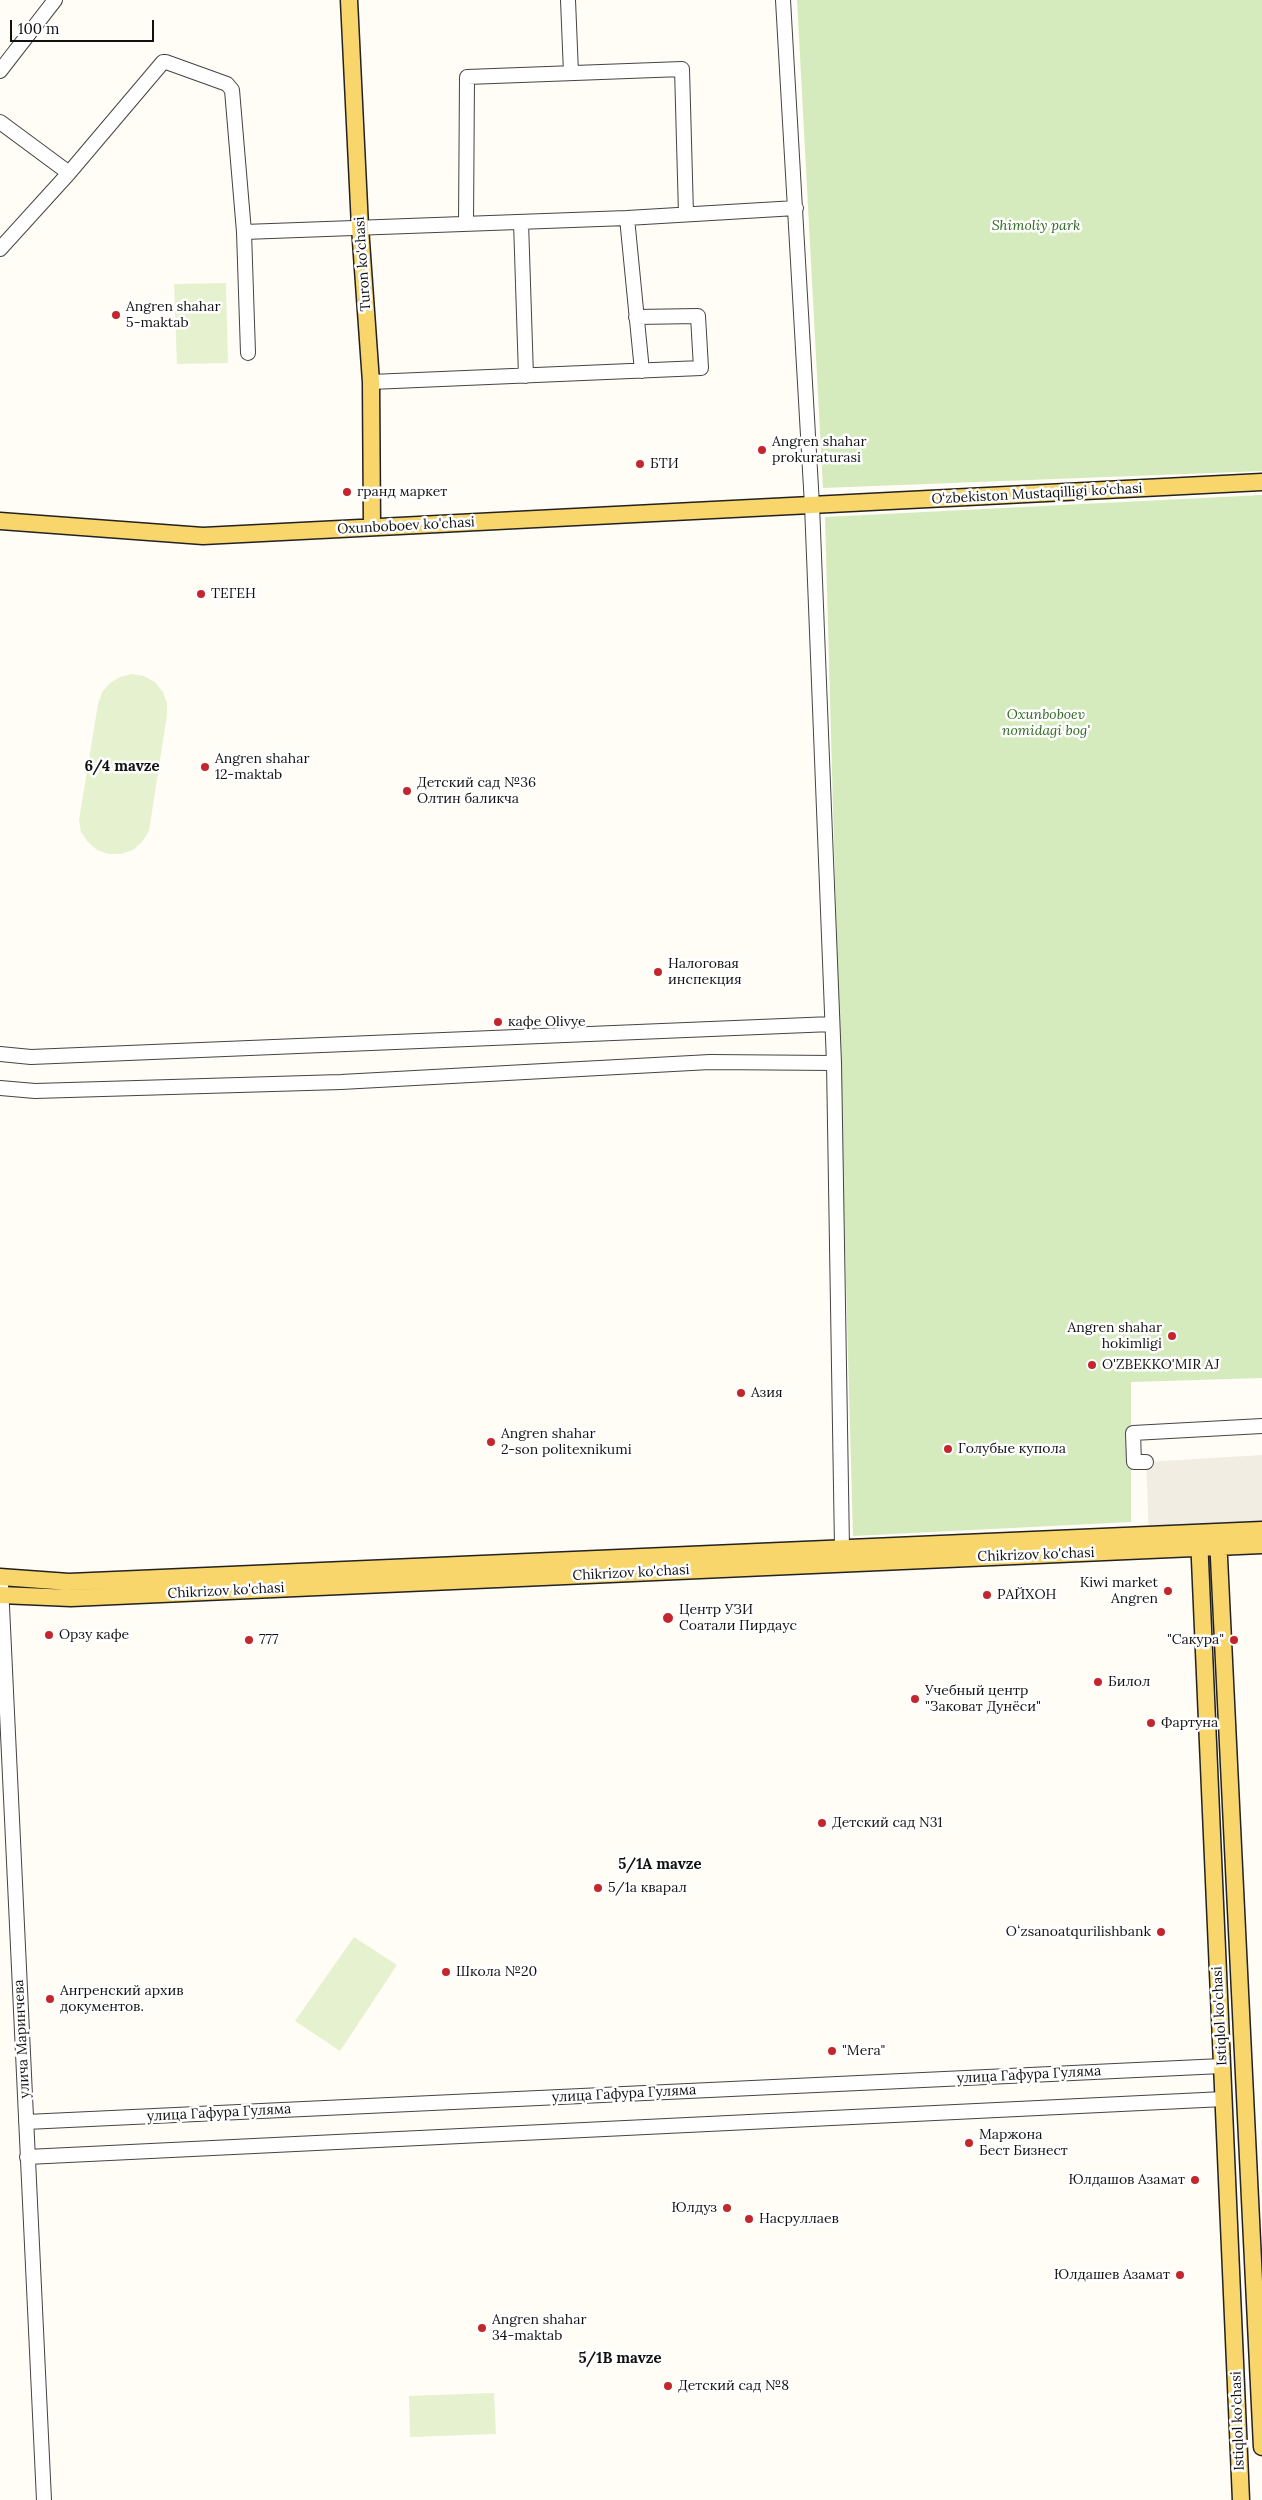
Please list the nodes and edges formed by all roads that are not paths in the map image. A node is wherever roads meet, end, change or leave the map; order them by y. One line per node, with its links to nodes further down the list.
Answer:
1 (55, 0): 5 (street)
2 (349, 0): 14 (main road, Turon ko'chasi)
3 (568, 0): 6 (street)
4 (783, 0): 9 (street)
5 (0, 71)
6 (571, 73): 10 (street); 13 (street)
7 (0, 122): 8 (street)
8 (69, 173): 15 (street); 16 (street)
9 (796, 208): 10 (street); 23 (street)
10 (686, 214): 11 (street)
11 (627, 218): 12 (street); 17 (street)
12 (521, 222): 13 (street); 20 (street)
13 (466, 224): 14 (street)
14 (360, 227): 15 (street); 21 (main road, Turon ko'chasi)
15 (244, 232): 18 (street)
16 (0, 249)
17 (636, 317): 19 (street); 19 (street)
18 (248, 353)
19 (642, 371): 20 (street)
20 (526, 376): 21 (street)
21 (371, 382): 25 (main road, Turon ko'chasi)
22 (1262, 482): 23 (main road, O‘zbekiston Mustaqilligi ko‘chasi)
23 (812, 505): 25 (main road, Oxunboboev ko'chasi); 26 (street)
24 (0, 521): 25 (main road, Oxunboboev ko'chasi)
25 (372, 527)
26 (832, 1024): 27 (street); 28 (street)
27 (0, 1054)
28 (834, 1062): 29 (street); 37 (street)
29 (0, 1088)
30 (1262, 1426): 31 (street)
31 (1146, 1462)
32 (1262, 1530): 34 (main road, Chikrizov ko'chasi)
33 (1199, 1540): 34 (main road, Chikrizov ko'chasi); 35 (main road, Chikrizov ko'chasi); 40 (main road, Istiqlol ko'chasi)
34 (1218, 1540): 36 (main road, Chikrizov ko'chasi); 45 (main road, Istiqlol ko'chasi)
35 (1149, 1542): 37 (main road, Chikrizov ko'chasi); 39 (main road, Chikrizov ko'chasi)
36 (1262, 1545)
37 (842, 1548): 38 (main road, Chikrizov ko'chasi)
38 (0, 1577): 39 (street, улича Маринчева)
39 (1, 1595): 42 (street, улича Маринчева)
40 (1222, 2066): 41 (main road, Istiqlol ko'chasi); 42 (street, улица Гафура Гуляма)
41 (1224, 2099): 43 (street); 44 (main road, Istiqlol ko'chasi)
42 (26, 2122): 43 (street, улича Маринчева)
43 (27, 2157): 47 (street, улича Маринчева)
44 (1227, 2158): 45 (main road); 48 (main road, Istiqlol ko'chasi)
45 (1248, 2158): 46 (main road, Istiqlol ko'chasi)
46 (1262, 2446)
47 (44, 2500)
48 (1241, 2500)

